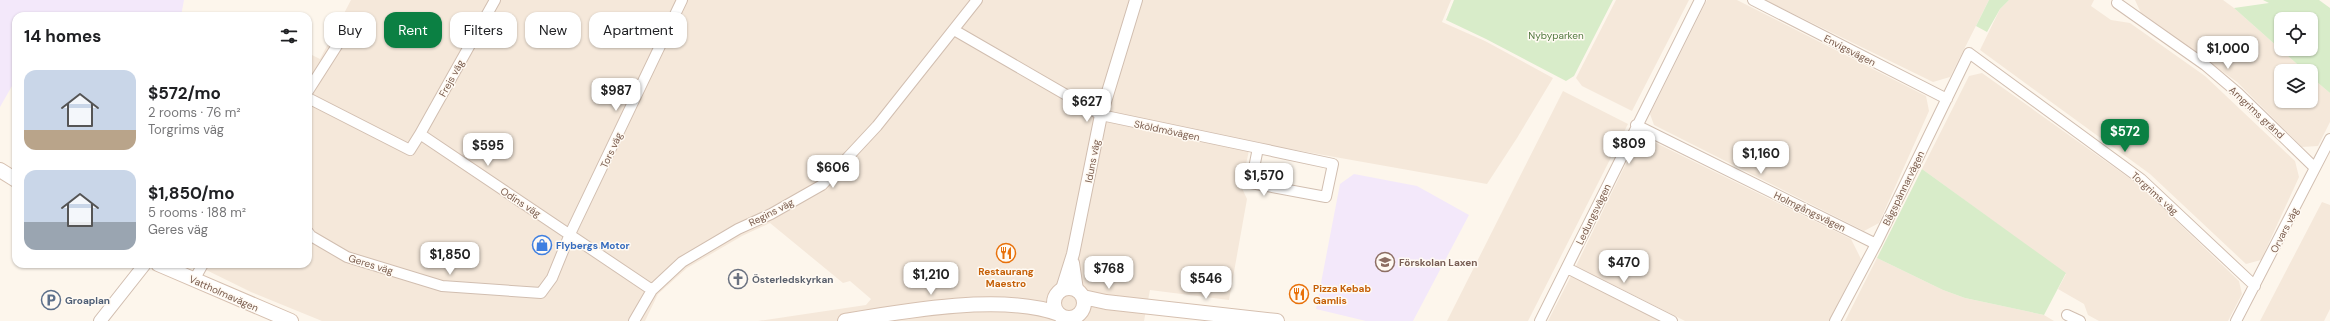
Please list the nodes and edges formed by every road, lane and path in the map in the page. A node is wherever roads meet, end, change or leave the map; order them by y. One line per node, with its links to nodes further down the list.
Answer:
1 (495, 0): 16 (street, Frejs väg)
2 (682, 0): 22 (street, Tors väg)
3 (977, 0): 8 (street, Regins väg)
4 (1136, 0): 14 (street, Iduns väg)
5 (1700, 0): 15 (street, Ledungsvägen)
6 (1754, 0): 12 (street, Envigsvägen)
7 (2117, 3): 19 (street, Arngrims gränd)
8 (954, 30): 14 (street, Sköldmövägen); 32 (street, Regins väg)
9 (335, 48): 11 (street)
10 (1969, 53): 12 (street, Bågspännarvägen); 31 (street, Torgrims väg)
11 (312, 85)
12 (1947, 99): 24 (street, Bågspännarvägen)
13 (312, 100): 16 (street)
14 (1101, 115): 18 (street, Sköldmövägen); 25 (street, Iduns väg)
15 (1636, 125): 24 (street, Holmgångsvägen); 29 (street, Ledungsvägen)
16 (420, 134): 22 (street, Odins väg)
17 (2330, 139): 19 (street, Orvars väg)
18 (1258, 148): 18 (street, Sköldmövägen)
19 (2315, 168): 31 (street, Orvars väg)
20 (0, 170): 21 (main road)
21 (12, 178)
22 (570, 234): 23 (street, Geres väg); 32 (street, Odins väg)
23 (312, 237)
24 (1876, 244): 47 (street, Bågspännarvägen)
25 (1073, 254): 33 (street, Iduns väg); 34 (street, Iduns väg)
26 (142, 268): 40 (street)
27 (167, 268): 30 (main road, Vattholmavägen)
28 (201, 268): 30 (street)
29 (1567, 268): 45 (street, Ledungsvägen); 46 (street)
30 (194, 280): 41 (main road, Vattholmavägen)
31 (2255, 286): 49 (street, Orvars väg)
32 (652, 290): 42 (street, Regins väg)
33 (1059, 292): 34 (main road); 35 (main road); 39 (main road)
34 (1080, 293): 36 (main road); 37 (main road)
35 (1019, 305): 39 (main road); 43 (main road)
36 (1131, 305): 37 (main road); 44 (main road)
37 (1081, 313): 39 (main road)
38 (2067, 315): 48 (street)
39 (1061, 318)
40 (100, 321)
41 (291, 321)
42 (634, 321)
43 (845, 321)
44 (1277, 321)
45 (1540, 321)
46 (1672, 321)
47 (1835, 321)
48 (2080, 321)
49 (2236, 321)

